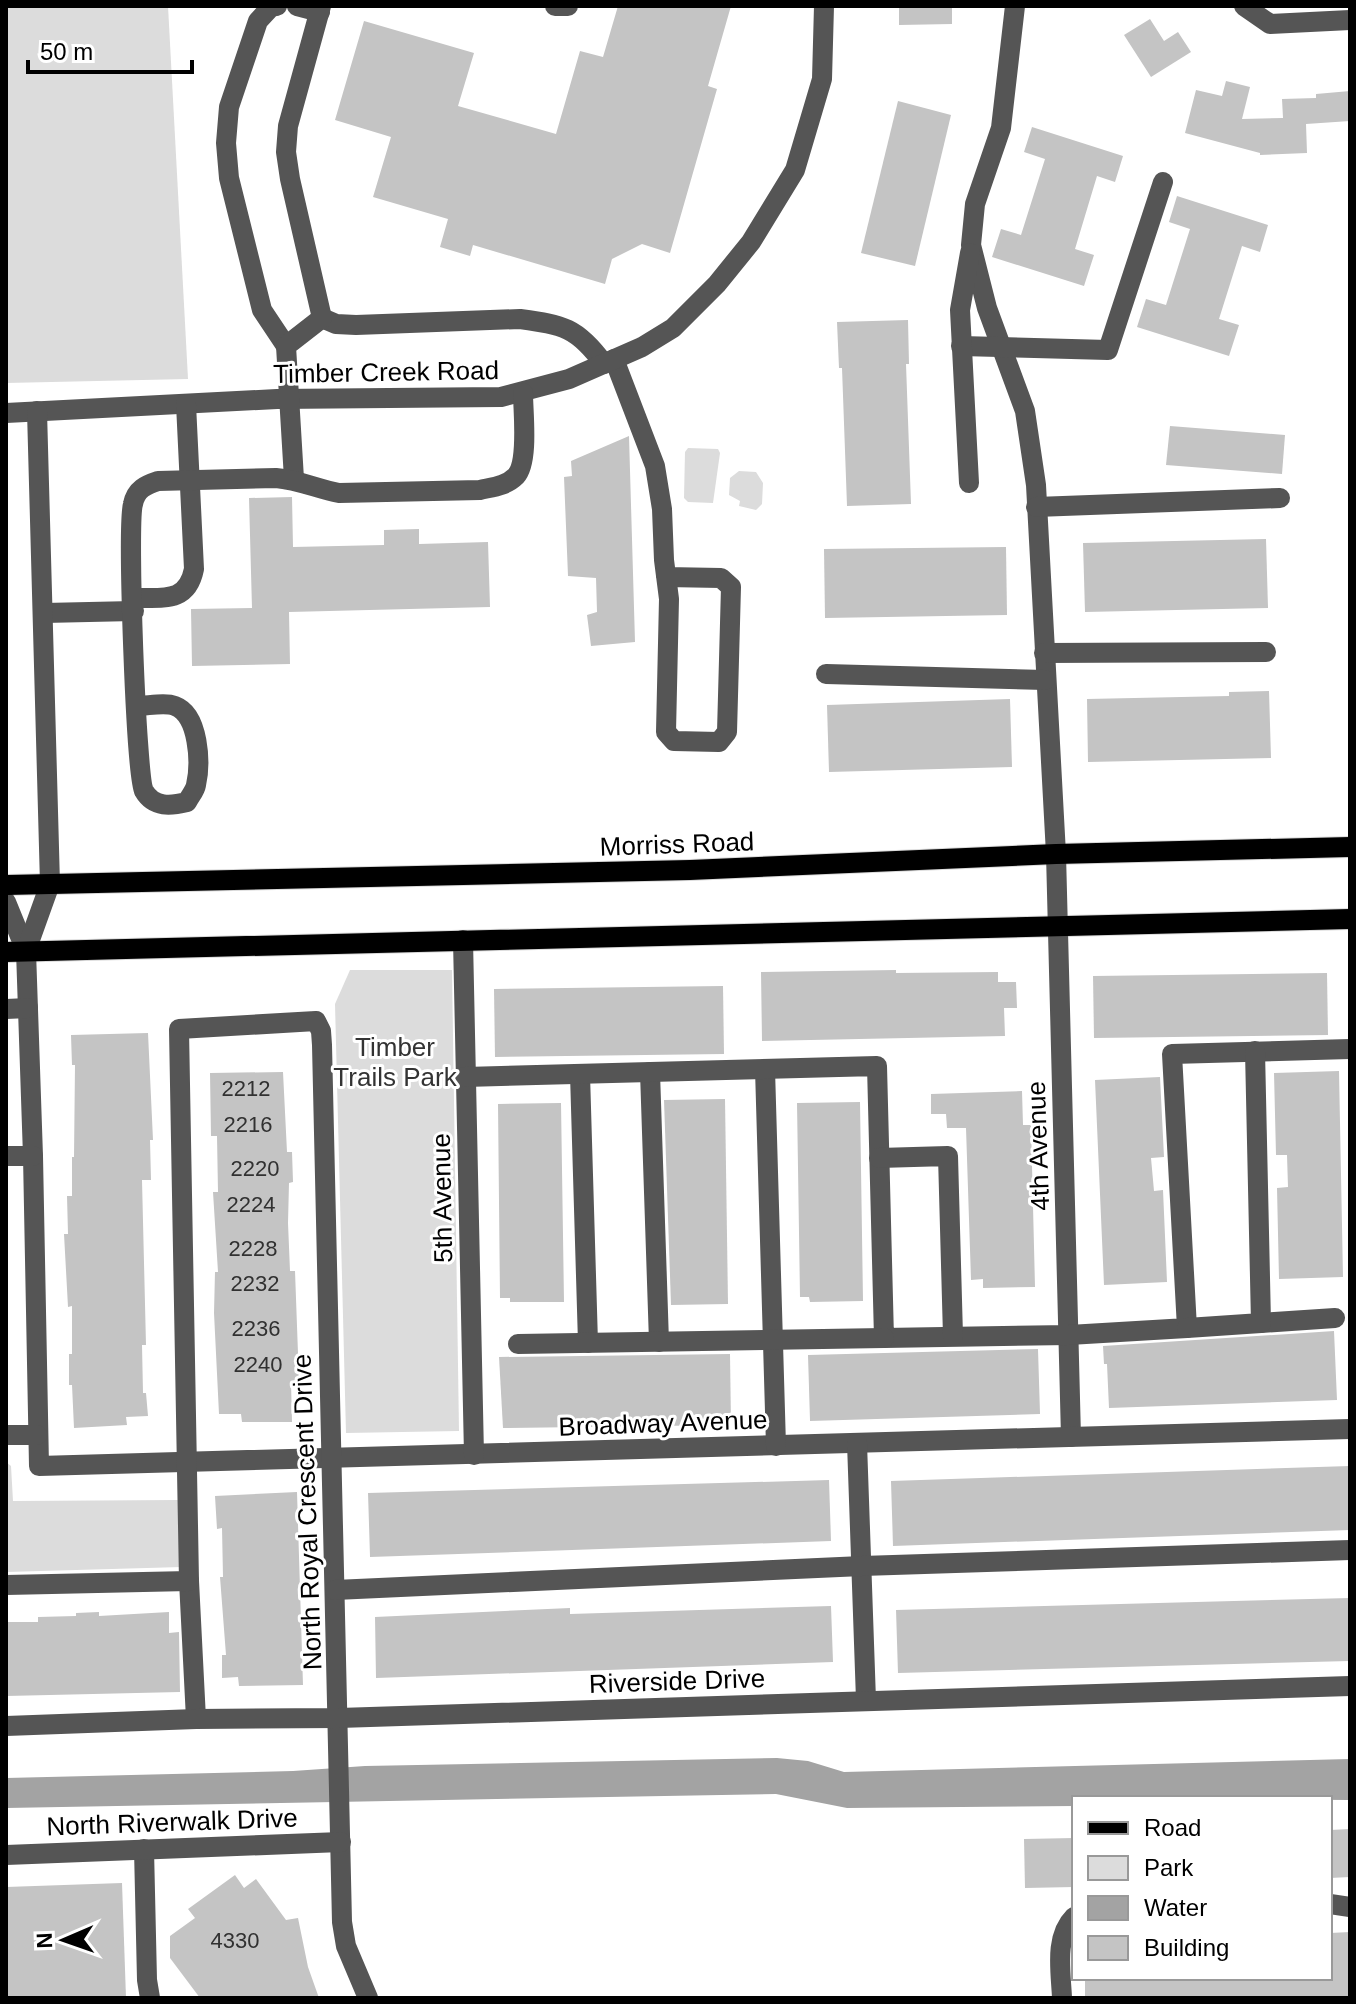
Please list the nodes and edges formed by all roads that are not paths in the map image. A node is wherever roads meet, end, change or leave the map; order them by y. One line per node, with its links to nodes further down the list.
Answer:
1 (277, 6): 13 (street)
2 (297, 6): 8 (street)
3 (555, 6): 4 (street)
4 (568, 6)
5 (824, 6): 16 (street, Timber Creek Road)
6 (1015, 6): 11 (street)
7 (1244, 6): 9 (street)
8 (320, 9): 12 (street)
9 (1350, 20)
10 (1163, 182): 15 (street)
11 (971, 245): 14 (street); 15 (street, 4th Avenue)
12 (322, 318): 13 (street); 16 (street)
13 (286, 346): 18 (street)
14 (961, 346): 15 (street); 24 (street)
15 (1002, 349): 26 (street, 4th Avenue)
16 (609, 361): 17 (street, Timber Creek Road); 27 (street)
17 (523, 393): 18 (street, Timber Creek Road); 22 (street)
18 (290, 399): 19 (street, Timber Creek Road); 22 (street)
19 (186, 404): 20 (street, Timber Creek Road); 23 (street)
20 (37, 411): 21 (street, Timber Creek Road); 29 (street)
21 (6, 413)
22 (294, 479): 23 (street)
23 (191, 480): 28 (street); 28 (street)
24 (969, 483)
25 (1280, 498): 26 (street)
26 (1036, 507): 31 (street, 4th Avenue)
27 (666, 577): 27 (street)
28 (133, 605): 29 (street); 34 (street)
29 (44, 613): 37 (street)
30 (1266, 652): 31 (street)
31 (1044, 653): 33 (street, 4th Avenue)
32 (826, 674): 33 (street)
33 (1045, 680): 36 (street, 4th Avenue)
34 (137, 706): 34 (street)
35 (1350, 847): 36 (main road, Morriss Road)
36 (1056, 854): 37 (main road, Morriss Road); 41 (street, 4th Avenue)
37 (50, 884): 38 (main road, Morriss Road); 43 (street)
38 (6, 885)
39 (6, 902): 43 (street)
40 (1350, 919): 41 (main road)
41 (1058, 926): 42 (main road); 58 (street, 4th Avenue)
42 (463, 940): 43 (main road); 51 (street, 5th Avenue)
43 (16, 952): 44 (street)
44 (28, 1008): 45 (street); 53 (street)
45 (6, 1009)
46 (1350, 1049): 47 (street)
47 (1255, 1051): 56 (street); 57 (street)
48 (765, 1069): 49 (street); 54 (street); 61 (street)
49 (650, 1072): 50 (street); 62 (street)
50 (580, 1074): 51 (street); 63 (street)
51 (465, 1077): 71 (street, 5th Avenue)
52 (6, 1156): 53 (street)
53 (33, 1156): 67 (street)
54 (879, 1158): 59 (street); 60 (street)
55 (1335, 1318): 56 (street)
56 (1261, 1323): 57 (street)
57 (1187, 1328): 58 (street)
58 (1069, 1335): 59 (street); 68 (street, 4th Avenue)
59 (953, 1336): 60 (street)
60 (884, 1338): 61 (street)
61 (772, 1339): 62 (street); 70 (street)
62 (659, 1342): 63 (street)
63 (588, 1343): 64 (street)
64 (518, 1344)
65 (1350, 1429): 68 (street, Broadway Avenue)
66 (6, 1435): 67 (street)
67 (37, 1435): 73 (street, Broadway Avenue)
68 (1071, 1437): 69 (street, Broadway Avenue)
69 (857, 1443): 70 (street, Broadway Avenue); 75 (street)
70 (776, 1446): 71 (street, Broadway Avenue)
71 (474, 1455): 72 (street, Broadway Avenue)
72 (332, 1458): 73 (street, Broadway Avenue); 73 (street, North Royal Crescent Drive); 78 (street, North Royal Crescent Drive)
73 (186, 1462): 76 (street)
74 (1350, 1550): 75 (street)
75 (862, 1566): 78 (street); 80 (street)
76 (189, 1581): 77 (street); 82 (street)
77 (6, 1585)
78 (335, 1590): 81 (street, North Royal Crescent Drive)
79 (1350, 1686): 80 (street, Riverside Drive)
80 (866, 1700): 81 (street, Riverside Drive)
81 (339, 1718): 82 (street, Riverside Drive); 84 (street, North Royal Crescent Drive)
82 (196, 1719): 83 (street, Riverside Drive)
83 (6, 1726)
84 (341, 1842): 85 (street, North Riverwalk Drive); 89 (street, North Royal Crescent Drive)
85 (144, 1849): 86 (street, North Riverwalk Drive); 88 (street)
86 (6, 1855)
87 (1072, 1919): 90 (street)
88 (150, 1998)
89 (368, 1998)
90 (1062, 1998)

